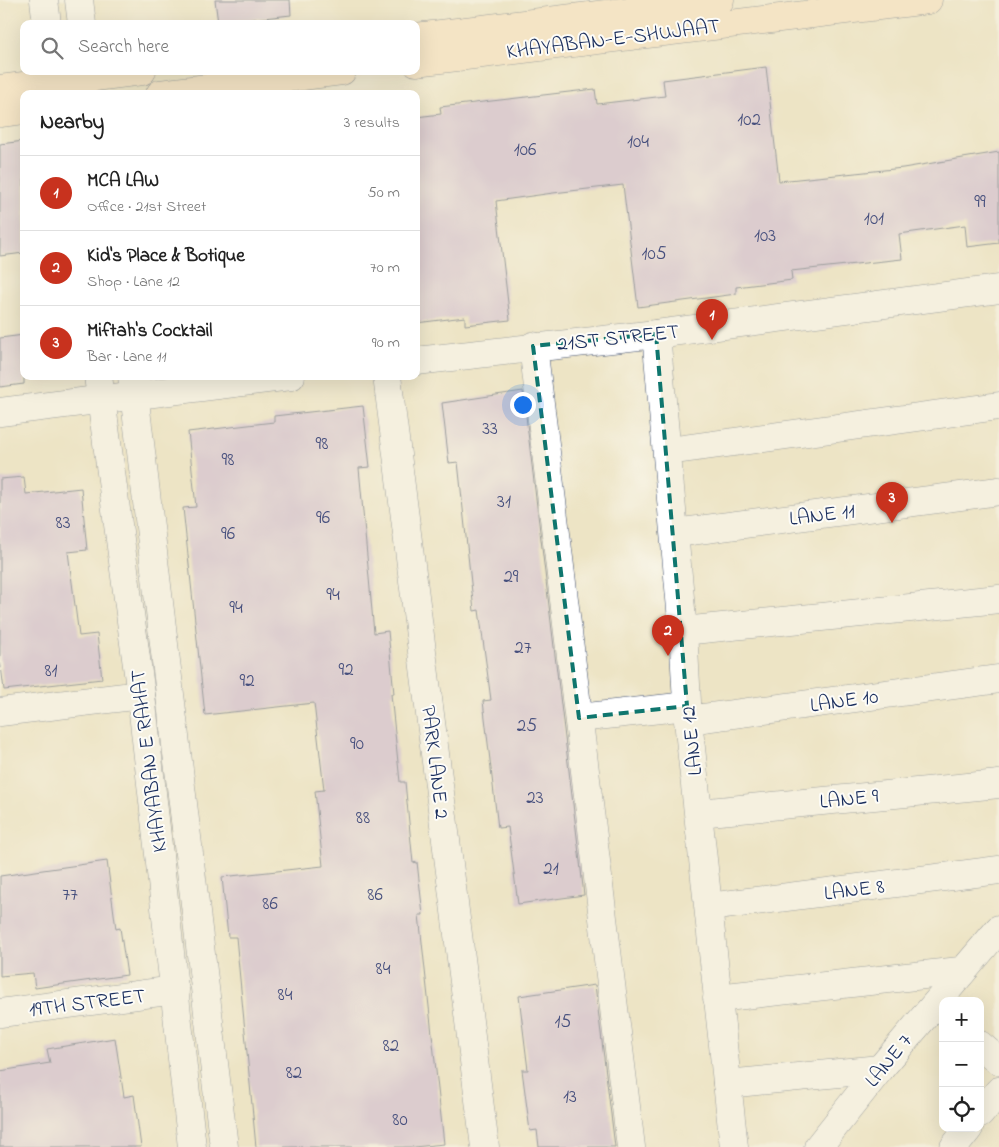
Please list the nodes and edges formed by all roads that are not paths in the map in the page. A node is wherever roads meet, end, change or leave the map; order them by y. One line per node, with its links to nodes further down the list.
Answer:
1 (44, 0): 5 (street)
2 (79, 0): 6 (street)
3 (720, 0): 7 (main road, KHAYABAN-E-SHUJAAT)
4 (928, 0): 8 (main road, KHAYABAN-E-SHUJAAT)
5 (46, 20)
6 (82, 20)
7 (420, 37)
8 (420, 62)
9 (120, 75): 11 (main road)
10 (310, 75): 14 (main road)
11 (88, 81): 12 (main road)
12 (54, 82): 13 (main road)
13 (0, 89)
14 (192, 90)
15 (20, 110): 16 (main road)
16 (0, 113)
17 (999, 289): 18 (street, 21ST STREET)
18 (656, 334): 19 (street, 21ST STREET); 27 (street, LANE 12)
19 (533, 346): 20 (street, 21ST STREET); 36 (street)
20 (420, 360)
21 (228, 380): 23 (street)
22 (388, 380): 56 (street, PARK LANE 2)
23 (134, 386): 24 (street); 55 (street, KHAYABAN E RAHAT)
24 (99, 388): 26 (street); 33 (street, KHAYABAN E RAHAT)
25 (999, 406): 27 (street)
26 (0, 412)
27 (668, 451): 29 (street, LANE 12)
28 (999, 491): 29 (street, LANE 11)
29 (674, 533): 31 (street, LANE 12)
30 (999, 599): 31 (street)
31 (683, 631): 35 (street, LANE 12)
32 (999, 679): 35 (street, LANE 10)
33 (141, 695): 34 (street); 43 (street, KHAYABAN E RAHAT)
34 (0, 712)
35 (688, 713): 36 (street, LANE 10); 38 (street, LANE 12)
36 (579, 718): 57 (street)
37 (999, 784): 38 (street, LANE 9)
38 (699, 813): 40 (street, LANE 12)
39 (999, 870): 40 (street, LANE 8)
40 (709, 907): 44 (street, LANE 12)
41 (999, 929): 42 (street, LANE 7)
42 (960, 971): 44 (street); 45 (street, LANE 7)
43 (174, 990): 46 (street, 19TH STREET); 54 (street, KHAYABAN E RAHAT)
44 (716, 998): 50 (street, LANE 12)
45 (938, 1009): 49 (street, LANE 7)
46 (0, 1013)
47 (984, 1048): 48 (street)
48 (999, 1061)
49 (880, 1068): 50 (street); 59 (street, LANE 7)
50 (726, 1084): 58 (street, LANE 12)
51 (999, 1091): 52 (street)
52 (984, 1109)
53 (966, 1132): 60 (street)
54 (192, 1147)
55 (224, 1147)
56 (485, 1147)
57 (631, 1147)
58 (734, 1147)
59 (818, 1147)
60 (954, 1147)

